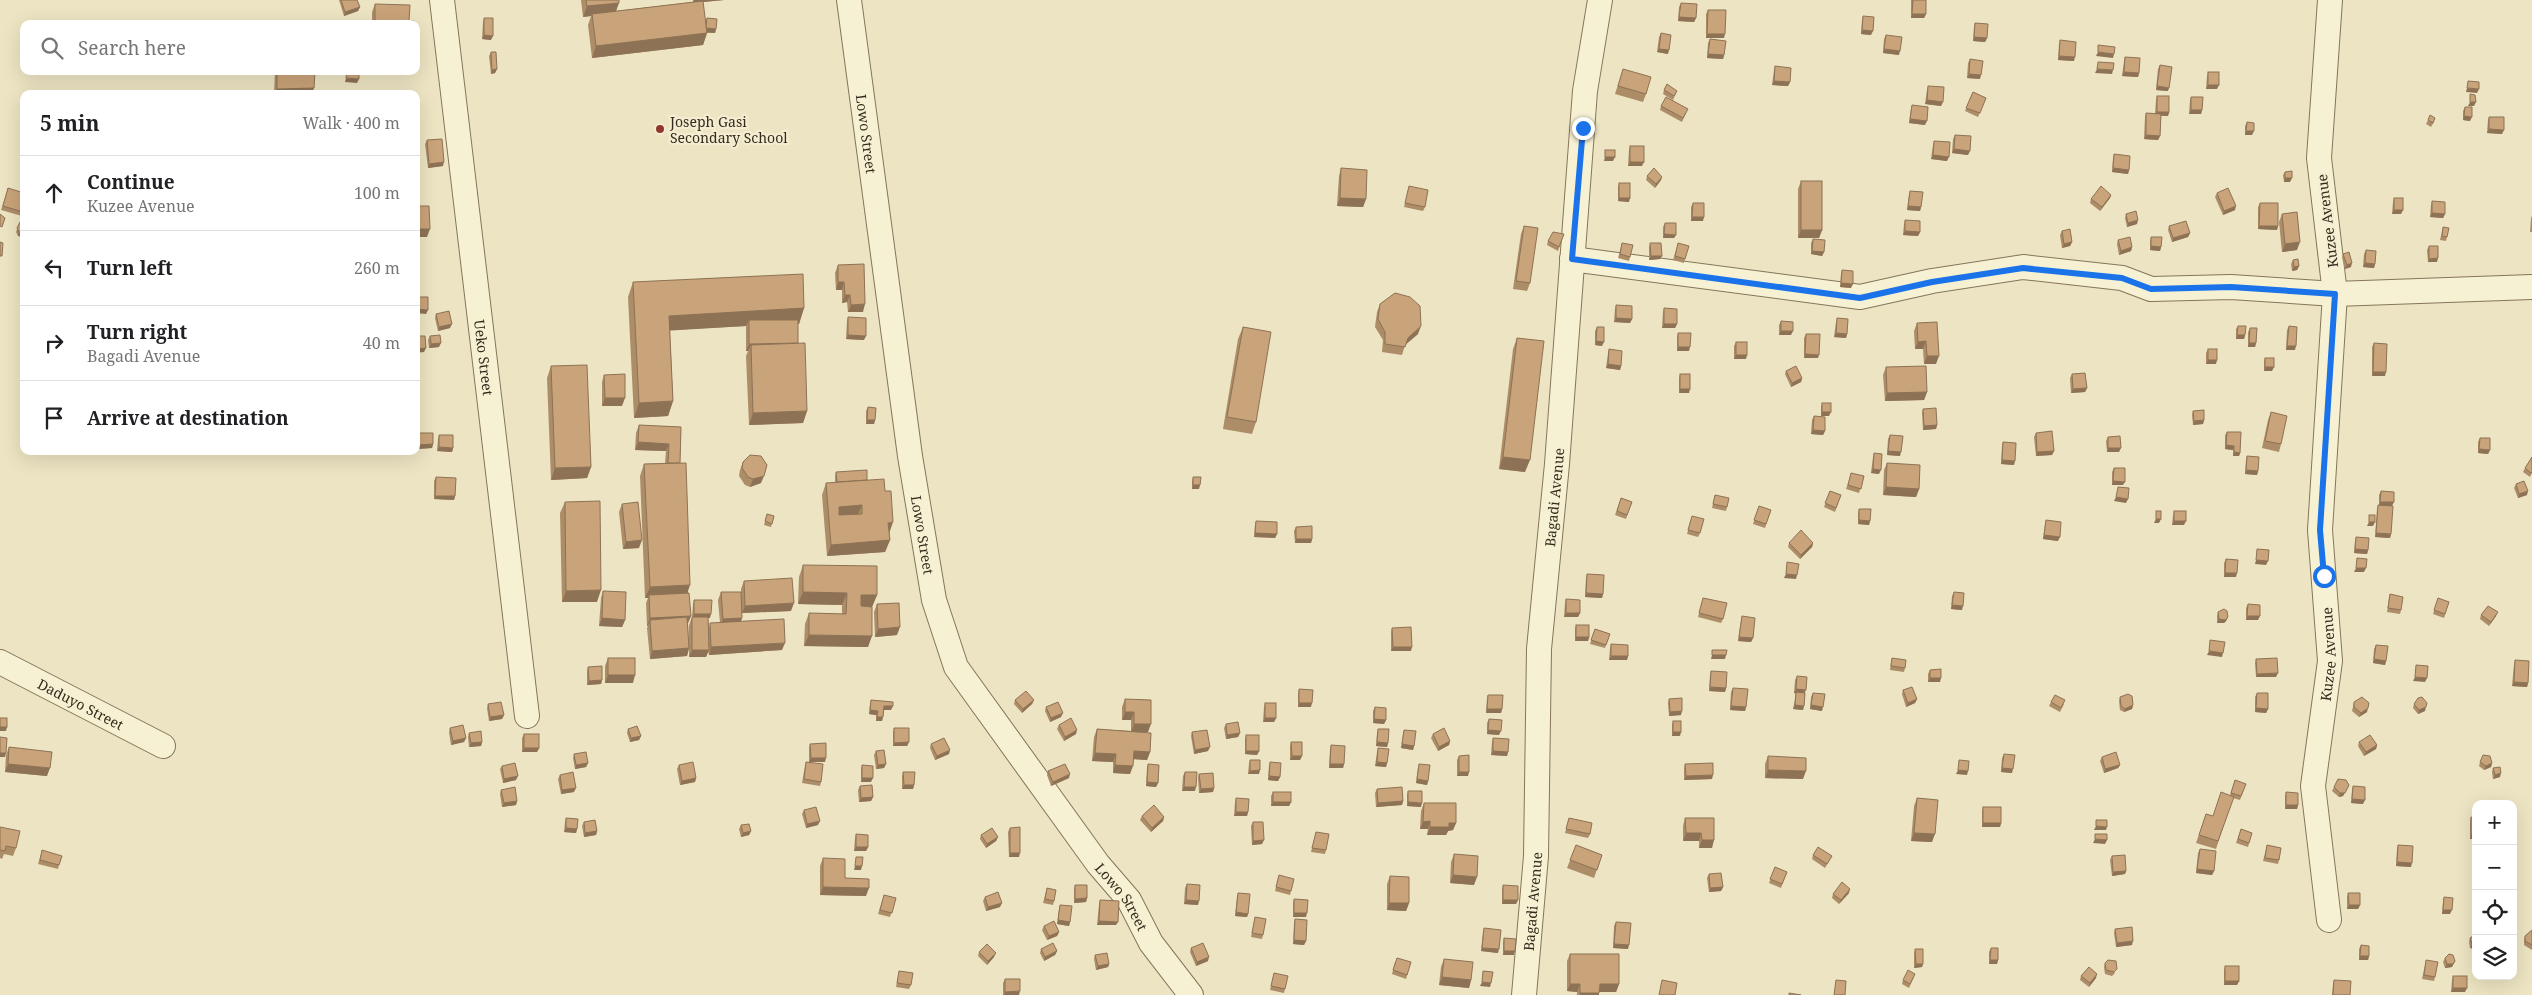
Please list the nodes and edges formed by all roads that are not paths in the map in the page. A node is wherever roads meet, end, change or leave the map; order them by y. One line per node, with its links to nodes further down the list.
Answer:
1 (442, 0): 9 (street, Ueko Street)
2 (849, 0): 12 (street, Lowo Street)
3 (1600, 0): 5 (street, Bagadi Avenue)
4 (2330, 0): 7 (street, Kuzee Avenue)
5 (1572, 259): 7 (street); 13 (street, Bagadi Avenue)
6 (2532, 287): 7 (street)
7 (2335, 294): 11 (street, Kuzee Avenue)
8 (0, 662): 10 (street, Daduyo Street)
9 (527, 716)
10 (163, 746)
11 (2329, 920)
12 (1191, 995)
13 (1524, 995)

